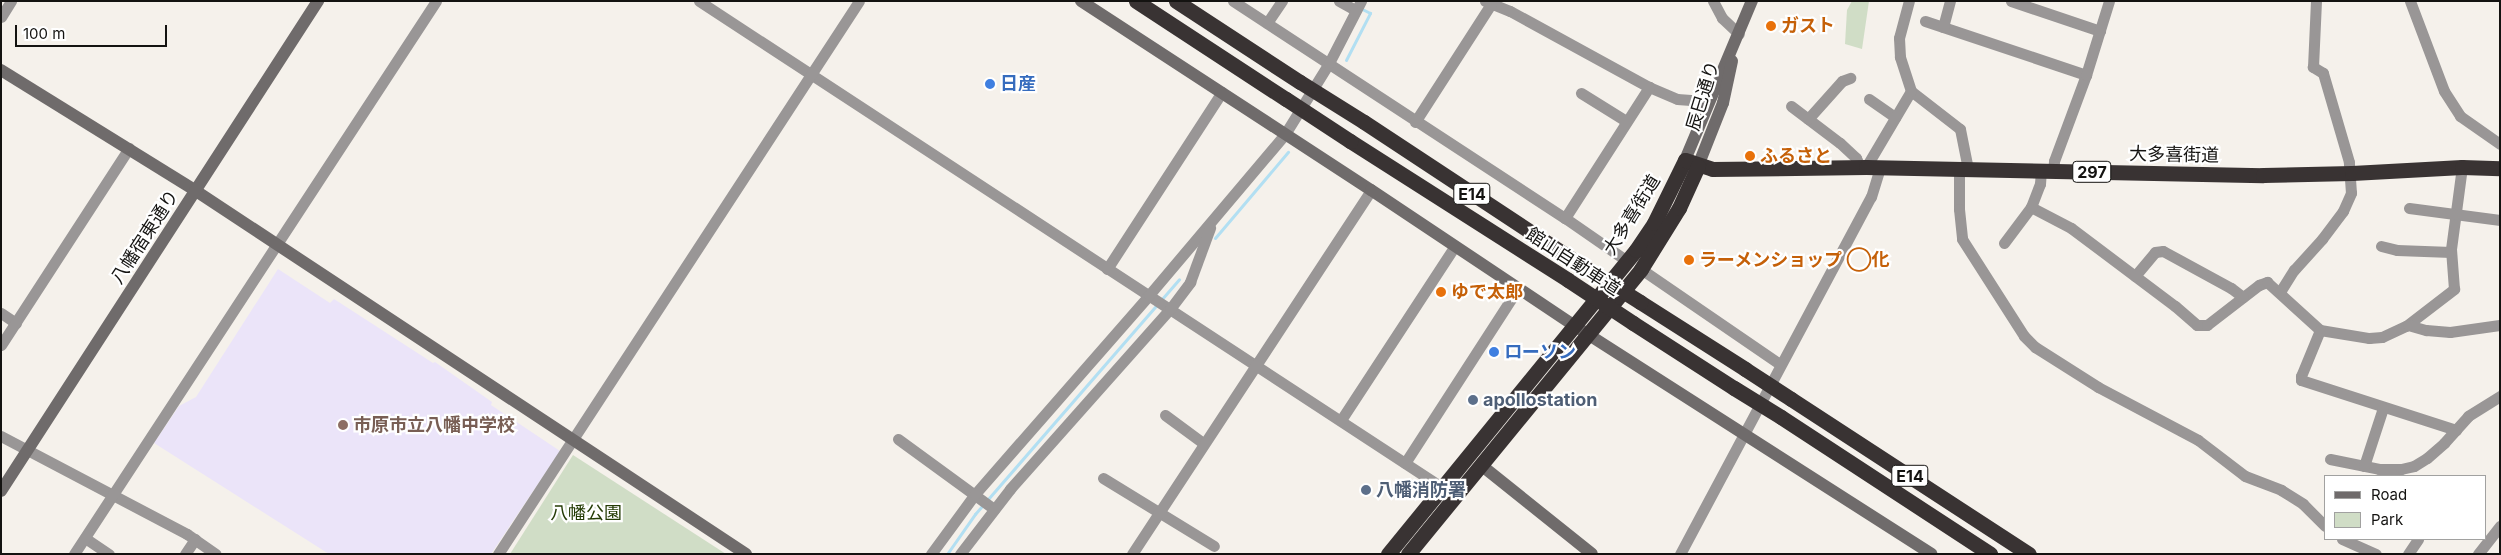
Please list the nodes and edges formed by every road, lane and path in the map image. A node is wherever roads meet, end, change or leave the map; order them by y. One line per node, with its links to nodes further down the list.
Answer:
1 (11, 1): 22 (street)
2 (318, 1): 55 (street, 八幡宿東通り)
3 (436, 1): 63 (street)
4 (699, 1): 30 (street)
5 (859, 1): 30 (street)
6 (1081, 1): 35 (street)
7 (1136, 1): 129 (highway, 館山自動車道 / E14, bridge)
8 (1176, 1): 130 (highway, 館山自動車道 / E14, bridge)
9 (1233, 1): 24 (street)
10 (1282, 1): 24 (street)
11 (1339, 1): 21 (street)
12 (1713, 1): 27 (street)
13 (1752, 1): 27 (street, 辰巳通り)
14 (1908, 1): 34 (street)
15 (1950, 1): 25 (street)
16 (2011, 1): 26 (street)
17 (2109, 1): 26 (street)
18 (2316, 1): 53 (street)
19 (2410, 1): 45 (street)
20 (1488, 2): 33 (street); 43 (street)
21 (1358, 6): 28 (street)
22 (1, 17)
23 (1925, 21): 25 (street)
24 (1267, 23): 28 (street)
25 (1943, 27): 31 (street)
26 (2100, 31): 31 (street)
27 (1739, 34): 38 (street, 辰巳通り); 47 (street, 辰巳通り)
28 (1329, 63): 43 (street); 44 (street)
29 (1, 70): 46 (street)
30 (811, 74): 68 (street); 93 (street)
31 (2086, 75): 52 (street)
32 (1850, 78): 41 (street)
33 (1649, 87): 38 (street); 42 (street)
34 (1911, 91): 40 (street); 51 (street)
35 (1222, 92): 44 (street); 68 (street)
36 (1581, 93): 42 (street)
37 (1869, 99): 40 (street)
38 (1708, 101): 47 (street, 辰巳通り)
39 (1791, 106): 41 (street)
40 (1895, 117): 48 (street)
41 (1808, 119): 48 (street)
42 (1626, 121): 59 (street)
43 (1415, 122): 59 (street)
44 (1285, 134): 54 (street); 61 (street)
45 (2500, 144)
46 (129, 148): 55 (street); 77 (street)
47 (1692, 163): 48 (highway, 大多喜街道 / 297); 67 (highway, 大多喜街道); 69 (highway, 大多喜街道)
48 (1868, 167): 51 (highway, 大多喜街道 / 297); 85 (street)
49 (2462, 167): 50 (highway, 大多喜街道 / 297); 53 (highway, 大多喜街道 / 297); 58 (street)
50 (2500, 168)
51 (1963, 169): 52 (highway, 大多喜街道 / 297); 108 (street)
52 (2047, 170): 53 (highway, 大多喜街道 / 297); 56 (street)
53 (2352, 174): 72 (street)
54 (1370, 190): 64 (street); 84 (street)
55 (196, 191): 63 (street); 96 (street, 八幡宿東通り)
56 (2031, 207): 62 (street); 70 (street)
57 (2409, 208): 58 (street)
58 (2455, 214): 60 (street); 66 (street)
59 (1564, 218): 67 (street)
60 (2500, 220)
61 (1212, 221): 73 (street); 75 (street)
62 (2004, 243)
63 (277, 246): 93 (street); 105 (street)
64 (1455, 246): 71 (street); 89 (street)
65 (2382, 246): 66 (street)
66 (2452, 252): 78 (street)
67 (1627, 261): 80 (highway, 大多喜街道)
68 (1107, 269): 73 (street)
69 (1641, 269): 82 (highway, 大多喜街道); 85 (street)
70 (2135, 276): 74 (street); 74 (street)
71 (1518, 288): 80 (street); 98 (street)
72 (2280, 292): 74 (street); 81 (street)
73 (1149, 296): 75 (street); 104 (street)
74 (2243, 297)
75 (1170, 309): 84 (street); 106 (street)
76 (1, 313): 77 (street)
77 (16, 323): 83 (street)
78 (2408, 325): 79 (street); 81 (street)
79 (2500, 325)
80 (1575, 326): 82 (street); 102 (highway, 大多喜街道)
81 (2320, 330): 87 (street)
82 (1588, 335): 91 (street); 99 (highway, 大多喜街道)
83 (1, 345)
84 (1257, 364): 89 (street); 95 (street)
85 (1780, 364): 91 (street)
86 (2500, 396): 90 (street)
87 (2383, 408): 90 (street); 100 (street)
88 (1165, 415): 95 (street)
89 (1341, 420): 98 (street)
90 (2456, 430): 100 (street)
91 (1743, 433): 127 (street); 128 (street)
92 (1, 436): 96 (street)
93 (572, 440): 119 (street); 120 (street)
94 (898, 440): 104 (street)
95 (1203, 444): 107 (street)
96 (28, 450): 103 (street, 八幡宿東通り); 105 (street)
97 (2330, 459): 100 (street)
98 (1405, 463): 102 (street)
99 (1481, 465): 125 (highway, 大多喜街道); 126 (street)
100 (2364, 466)
101 (1103, 478): 107 (street)
102 (1443, 488): 124 (highway, 大多喜街道)
103 (1, 491)
104 (974, 494): 106 (street); 121 (street)
105 (113, 495): 110 (street); 111 (street)
106 (994, 509): 122 (street)
107 (1159, 512): 114 (street); 123 (street)
108 (2324, 525)
109 (2500, 526): 133 (street)
110 (85, 538): 115 (street); 116 (street)
111 (195, 538): 117 (street); 118 (street)
112 (2344, 540): 131 (street)
113 (2417, 540): 132 (street)
114 (1214, 546)
115 (74, 554)
116 (109, 554)
117 (185, 554)
118 (216, 554)
119 (498, 554)
120 (746, 554)
121 (931, 554)
122 (960, 554)
123 (1132, 554)
124 (1388, 554)
125 (1408, 554)
126 (1592, 554)
127 (1680, 554)
128 (1931, 554)
129 (1990, 554)
130 (2029, 554)
131 (2376, 554)
132 (2408, 554)
133 (2478, 554)

